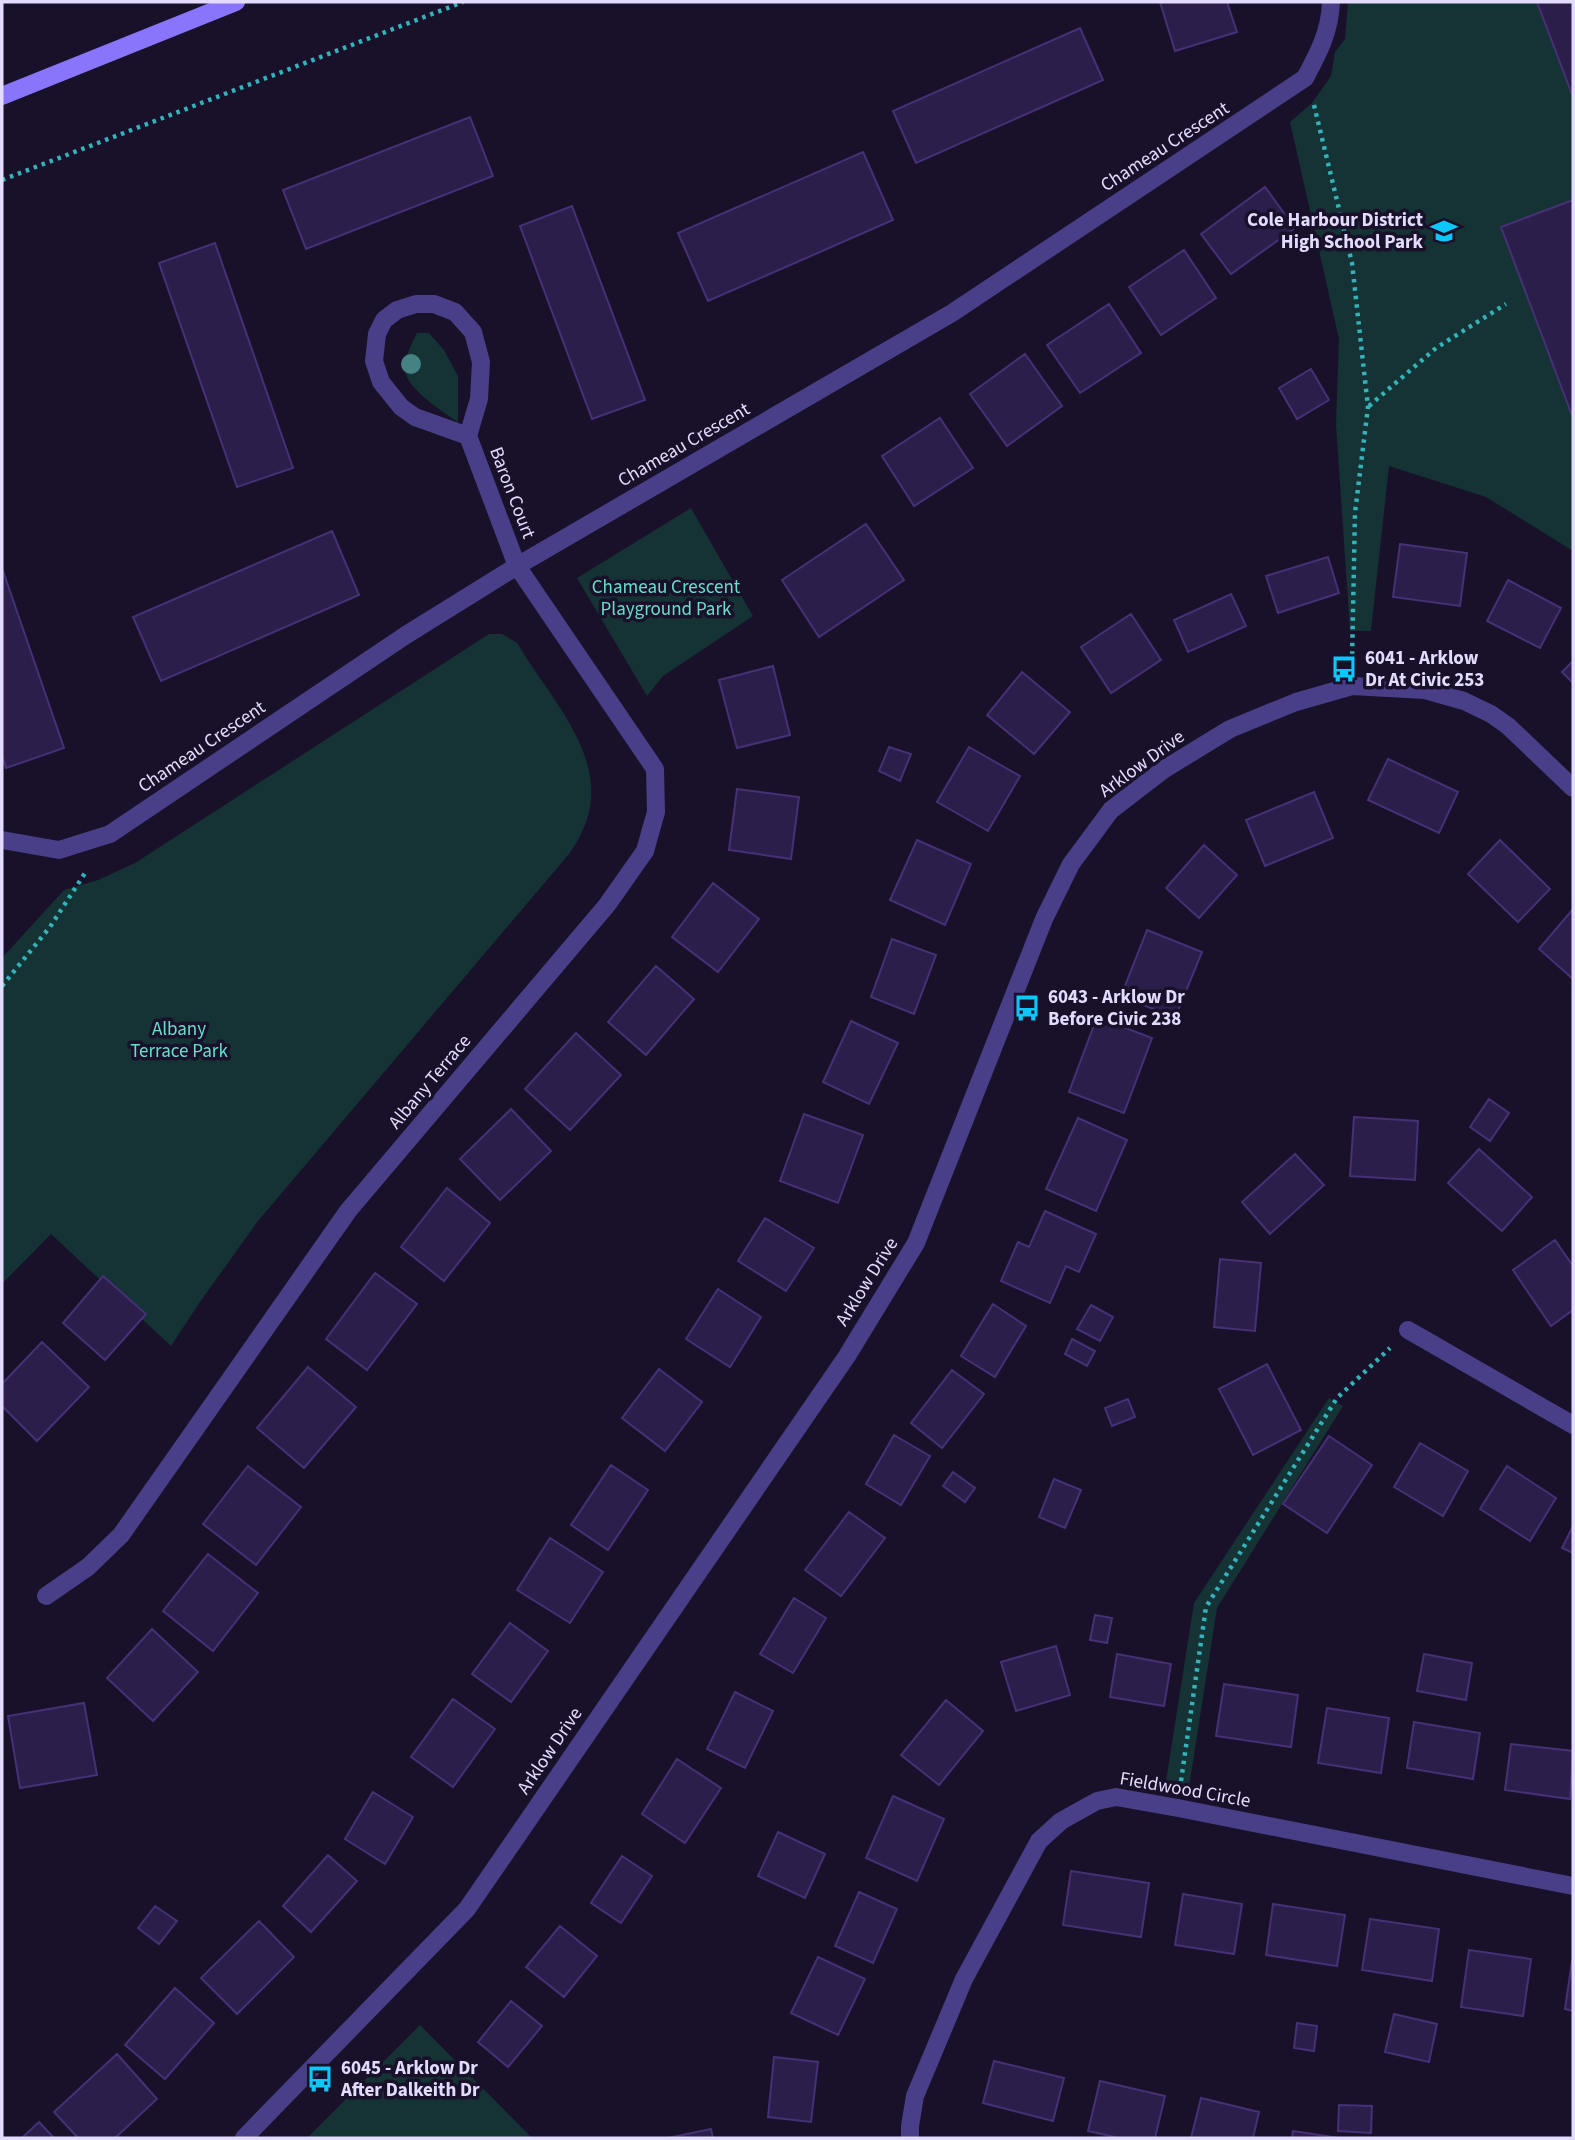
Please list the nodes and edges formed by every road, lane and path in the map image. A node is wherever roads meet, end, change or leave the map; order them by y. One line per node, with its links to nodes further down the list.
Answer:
1 (236, 2): 5 (main road)
2 (463, 2): 6 (path)
3 (1331, 2): 4 (street, Chameau Crescent)
4 (1306, 78): 8 (path); 10 (street, Chameau Crescent)
5 (2, 96)
6 (2, 180)
7 (1506, 304): 8 (path)
8 (1368, 407): 11 (path)
9 (468, 436): 9 (street, Baron Court); 10 (street, Baron Court)
10 (517, 566): 13 (street, Chameau Crescent); 18 (street, Albany Terrace)
11 (1352, 686): 12 (street, Arklow Drive); 21 (street, Arklow Drive)
12 (1573, 788)
13 (110, 834): 14 (street, Chameau Crescent); 15 (path)
14 (2, 840)
15 (2, 986)
16 (1408, 1331): 17 (street); 19 (path)
17 (1573, 1425)
18 (46, 1596)
19 (1178, 1808): 20 (street, Fieldwood Circle); 22 (street, Fieldwood Circle)
20 (1573, 1886)
21 (244, 2138)
22 (910, 2138)

